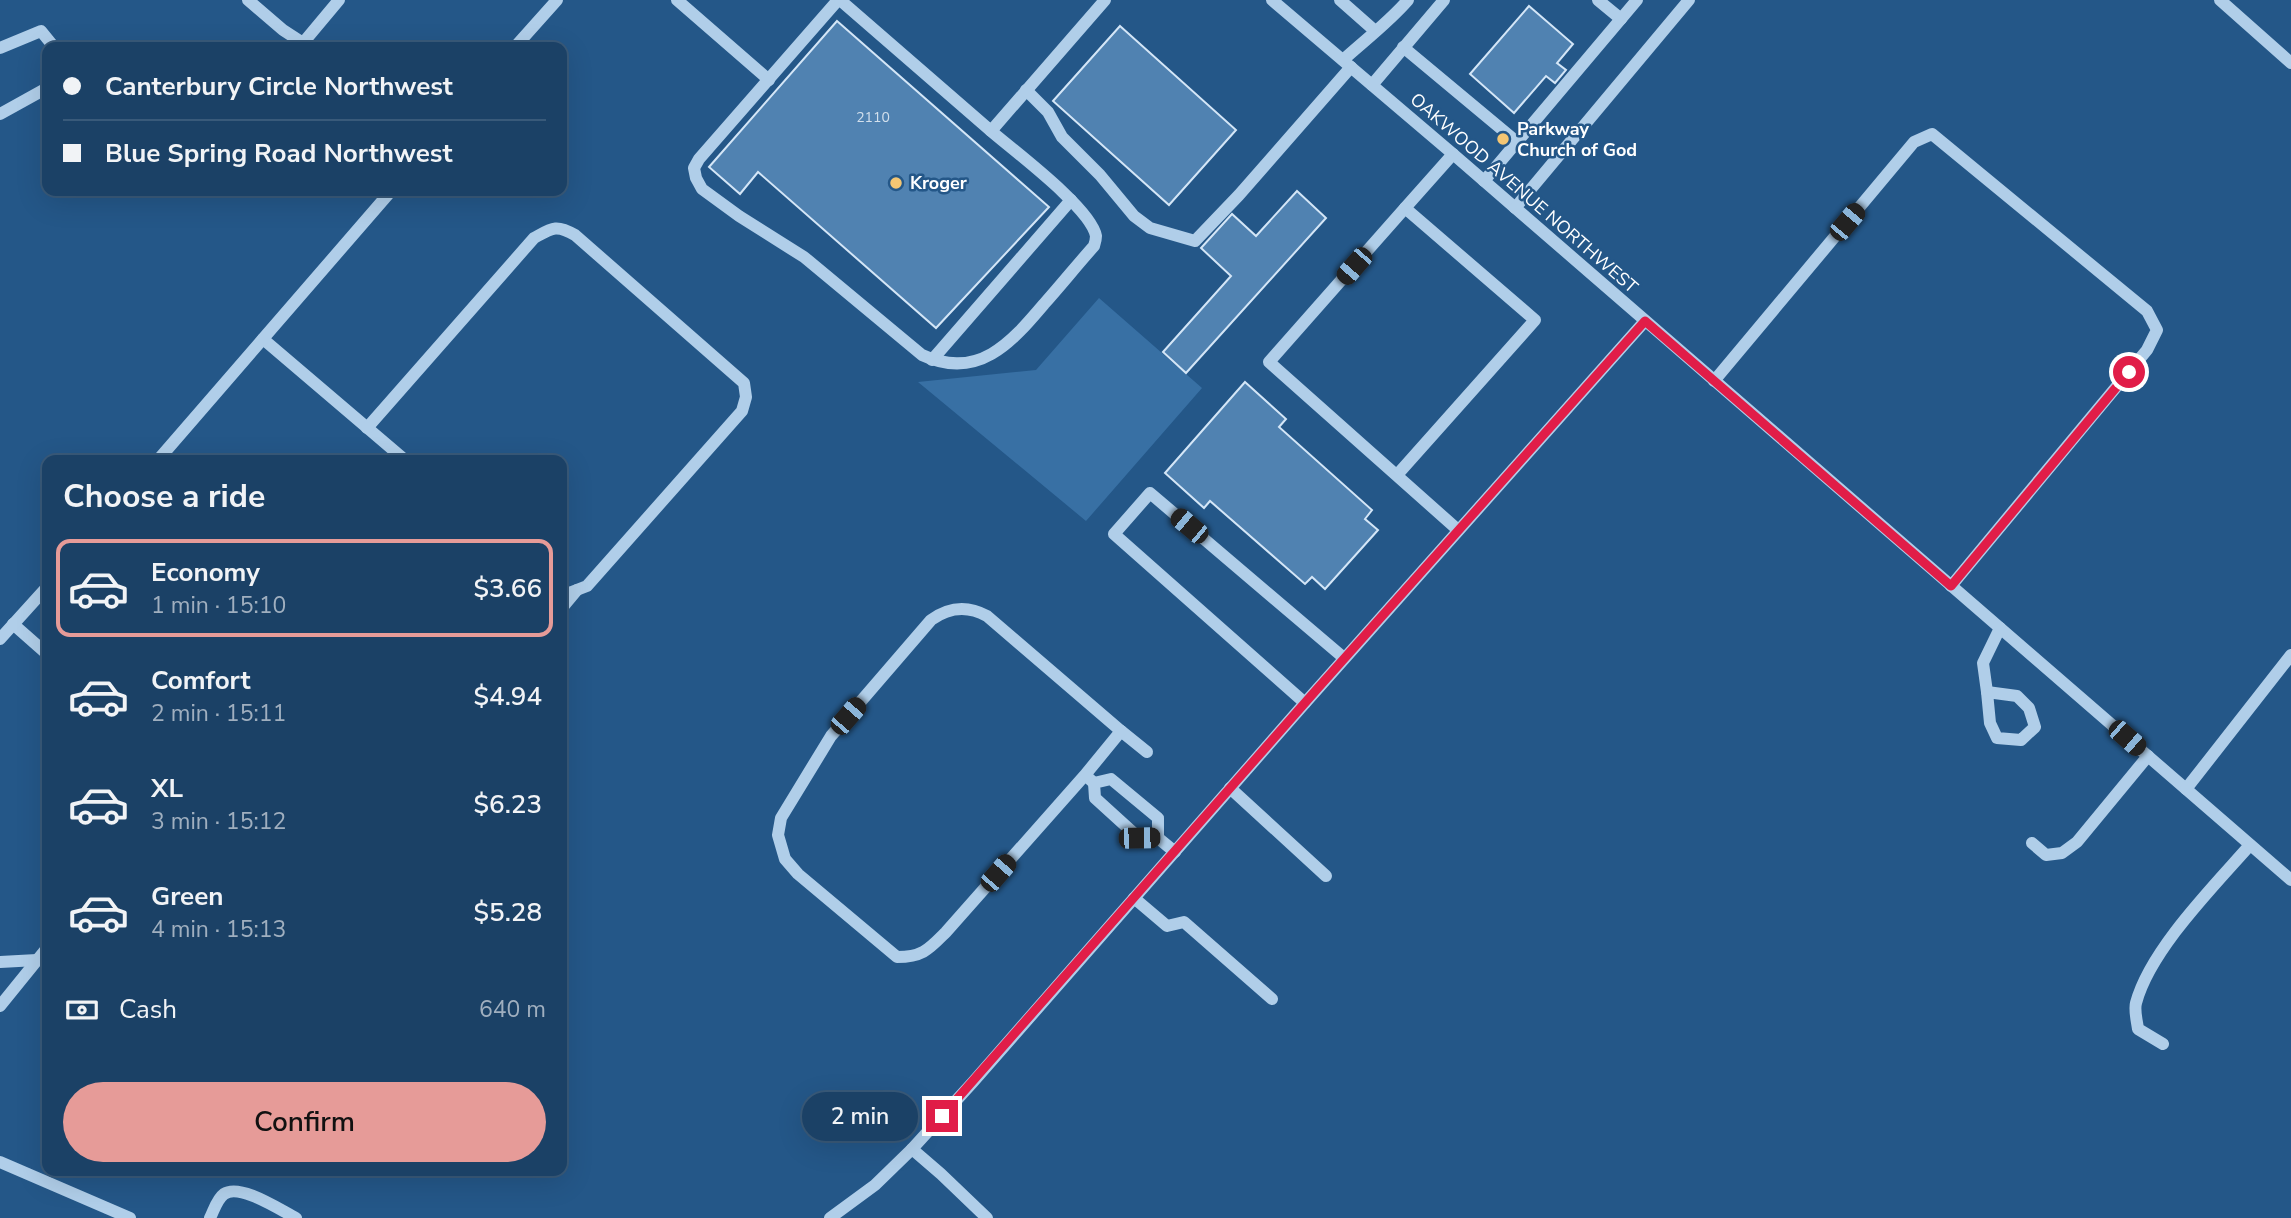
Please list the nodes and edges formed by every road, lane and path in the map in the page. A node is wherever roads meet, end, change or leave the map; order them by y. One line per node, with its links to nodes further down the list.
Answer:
1 (247, 0): 18 (street)
2 (340, 0): 19 (street)
3 (557, 0): 20 (street)
4 (677, 0): 25 (street)
5 (839, 0): 25 (street); 30 (street)
6 (1105, 0): 27 (street)
7 (1272, 0): 23 (street, OAKWOOD AVENUE NORTHWEST)
8 (1340, 0): 16 (street)
9 (1408, 0): 16 (street)
10 (1444, 0): 21 (street)
11 (1598, 0): 15 (street)
12 (1637, 0): 15 (street)
13 (1689, 0): 37 (street)
14 (2220, 0): 24 (street)
15 (1621, 19): 31 (street)
16 (1374, 30): 23 (street)
17 (50, 42): 22 (street)
18 (301, 42)
19 (304, 42)
20 (519, 42)
21 (1403, 47): 26 (street); 31 (street)
22 (0, 48)
23 (1347, 63): 26 (street, OAKWOOD AVENUE NORTHWEST); 27 (street)
24 (2291, 63)
25 (769, 80): 40 (street)
26 (1372, 85): 32 (street, OAKWOOD AVENUE NORTHWEST)
27 (1026, 90): 30 (street)
28 (42, 91): 29 (street)
29 (0, 114)
30 (991, 131): 35 (street)
31 (1517, 142): 33 (street)
32 (1453, 154): 33 (street, OAKWOOD AVENUE NORTHWEST); 36 (street)
33 (1484, 181): 37 (street, OAKWOOD AVENUE NORTHWEST)
34 (387, 196): 39 (street)
35 (1071, 200): 40 (street); 40 (street)
36 (1405, 208): 45 (street); 45 (street)
37 (1515, 208): 38 (street, OAKWOOD AVENUE NORTHWEST)
38 (1645, 321): 41 (street, OAKWOOD AVENUE NORTHWEST); 46 (street)
39 (263, 339): 42 (street); 43 (street)
40 (932, 360)
41 (1714, 381): 47 (street, OAKWOOD AVENUE NORTHWEST); 47 (street)
42 (367, 428): 44 (street); 48 (street)
43 (162, 455)
44 (399, 455)
45 (1397, 475): 46 (street)
46 (1458, 530): 57 (street)
47 (1951, 586): 53 (street, OAKWOOD AVENUE NORTHWEST)
48 (577, 590): 50 (street); 51 (street)
49 (42, 592): 52 (street)
50 (567, 592)
51 (567, 602)
52 (13, 624): 54 (street); 55 (street)
53 (2000, 628): 58 (street); 62 (street, OAKWOOD AVENUE NORTHWEST)
54 (0, 639)
55 (42, 650)
56 (2291, 655): 65 (street)
57 (1344, 658): 59 (street); 59 (street)
58 (1987, 692): 58 (street)
59 (1305, 703): 64 (street)
60 (1121, 731): 61 (street); 63 (street); 63 (street)
61 (1147, 752)
62 (2148, 756): 65 (street, OAKWOOD AVENUE NORTHWEST); 67 (street)
63 (1089, 779): 66 (street); 66 (street)
64 (1230, 788): 69 (street); 70 (street)
65 (2186, 789): 68 (street, OAKWOOD AVENUE NORTHWEST)
66 (1158, 838): 69 (street)
67 (2032, 843)
68 (2250, 845): 71 (street, OAKWOOD AVENUE NORTHWEST); 78 (street)
69 (1175, 852): 72 (street)
70 (1326, 876)
71 (2291, 880)
72 (1135, 898): 76 (street); 79 (street)
73 (42, 954): 74 (street)
74 (37, 960): 75 (street); 77 (street)
75 (0, 962)
76 (1272, 999)
77 (0, 1006)
78 (2163, 1044)
79 (912, 1149): 84 (street); 85 (street)
80 (0, 1162): 81 (street)
81 (130, 1218)
82 (210, 1218): 83 (street)
83 (296, 1218)
84 (830, 1218)
85 (987, 1218)

